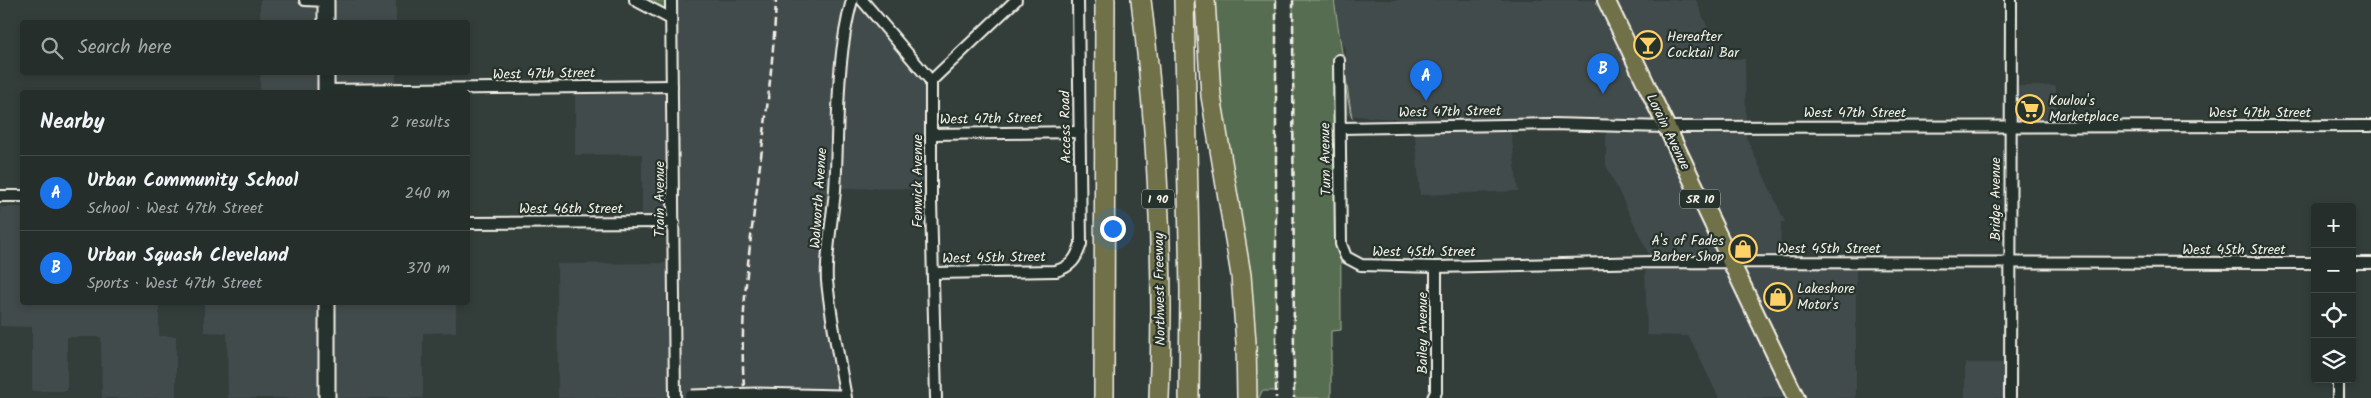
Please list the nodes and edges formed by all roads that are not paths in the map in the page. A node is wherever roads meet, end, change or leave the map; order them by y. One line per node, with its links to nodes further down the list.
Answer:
1 (305, 0): 2 (street)
2 (326, 0): 16 (street)
3 (635, 0): 15 (street)
4 (671, 0): 15 (street, Train Avenue)
5 (852, 0): 48 (street, Walworth Avenue)
6 (862, 0): 19 (street)
7 (1016, 0): 19 (street)
8 (1078, 0): 27 (street, Access Road)
9 (1105, 0): 50 (highway)
10 (1141, 0): 51 (highway, Northwest Freeway / I 90)
11 (1184, 0): 52 (highway, Northwest Freeway / I 90)
12 (1206, 0): 53 (highway)
13 (1606, 0): 24 (main road, Lorain Avenue / SR 10)
14 (2011, 0): 25 (street, Bridge Avenue)
15 (671, 19): 20 (street, Train Avenue)
16 (326, 20)
17 (1339, 60): 26 (street, Turn Avenue)
18 (326, 75): 21 (street)
19 (931, 80): 28 (street, Fenwick Avenue)
20 (672, 86): 22 (street, West 47th Street); 31 (street, Train Avenue)
21 (326, 90)
22 (395, 90)
23 (2371, 126): 25 (street, West 47th Street)
24 (1665, 127): 25 (street, West 47th Street); 26 (street, West 47th Street); 39 (main road, Lorain Avenue / SR 10)
25 (2009, 127): 35 (street, Bridge Avenue)
26 (1340, 128): 34 (street, Turn Avenue)
27 (1080, 132): 28 (street, West 47th Street); 33 (street, Access Road)
28 (931, 134): 41 (street, Fenwick Avenue)
29 (0, 196): 30 (street)
30 (20, 196)
31 (674, 222): 32 (street, West 46th Street); 45 (street, Train Avenue)
32 (470, 224)
33 (1078, 254): 41 (street, West 45th Street)
34 (1346, 256): 40 (street, West 45th Street)
35 (2010, 263): 36 (street, West 45th Street); 39 (street, West 45th Street); 56 (street, Bridge Avenue)
36 (2311, 263)
37 (2356, 263): 38 (street)
38 (2371, 263)
39 (1731, 264): 40 (street, West 45th Street); 55 (main road, Lorain Avenue / SR 10)
40 (1436, 267): 54 (street, Bailey Avenue)
41 (933, 273): 49 (street, Fenwick Avenue)
42 (327, 305): 44 (street)
43 (2338, 383): 57 (street)
44 (327, 398)
45 (675, 398)
46 (692, 398): 47 (street, bridge)
47 (840, 398)
48 (846, 398)
49 (936, 398)
50 (1104, 398)
51 (1159, 398)
52 (1188, 398)
53 (1247, 398)
54 (1433, 398)
55 (1796, 398)
56 (2010, 398)
57 (2338, 398)

